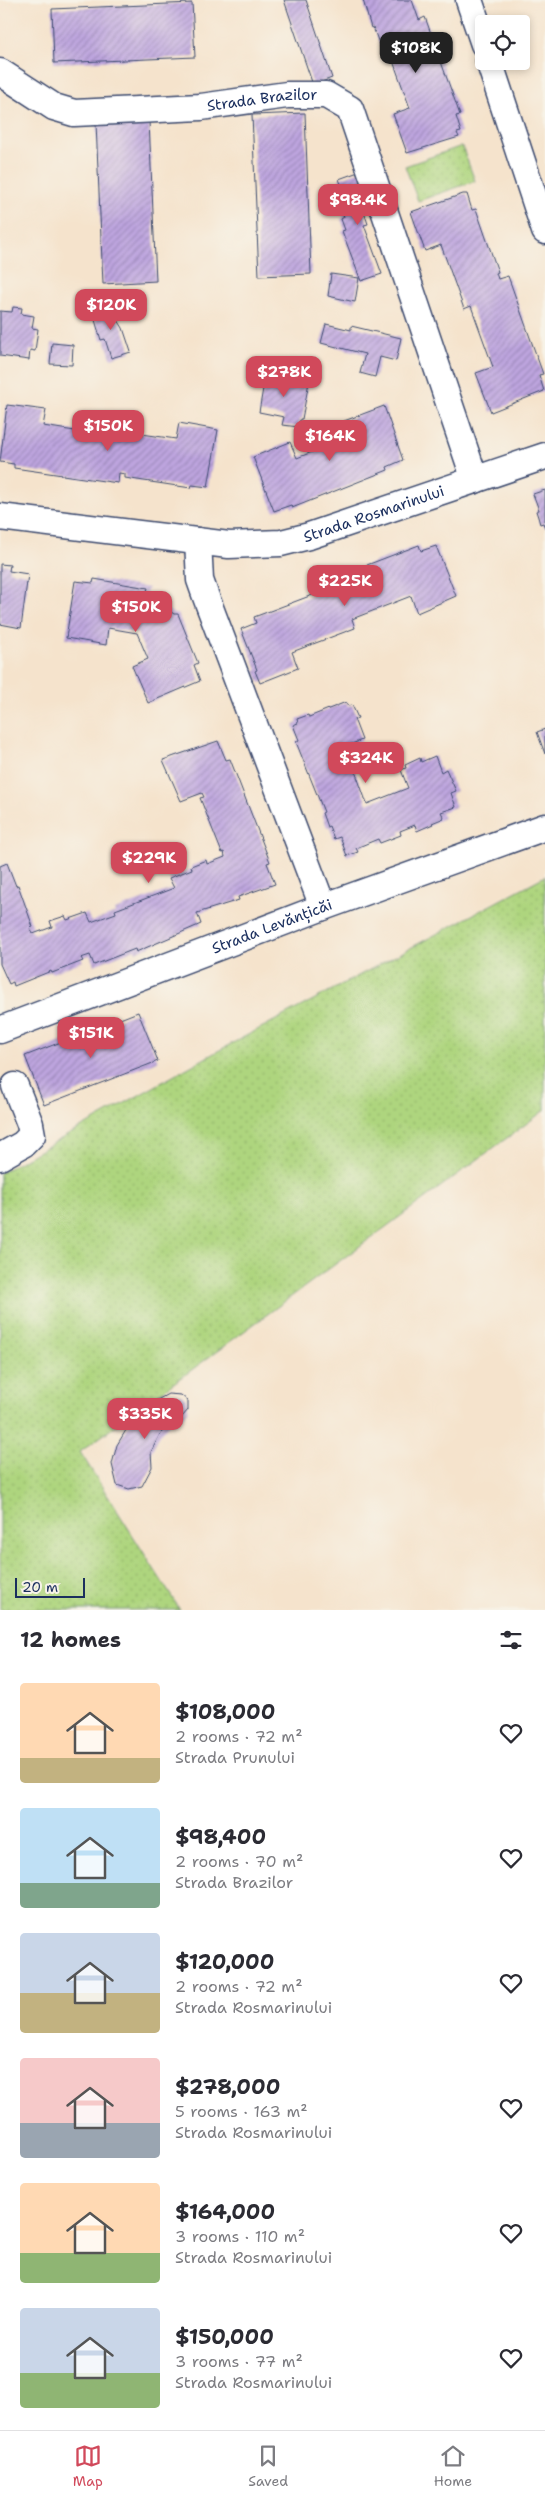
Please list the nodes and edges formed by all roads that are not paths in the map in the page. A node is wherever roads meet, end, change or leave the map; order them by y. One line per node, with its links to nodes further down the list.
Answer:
1 (470, 0): 2 (street)
2 (475, 16)
3 (492, 70): 5 (street)
4 (0, 72): 7 (street, Strada Brazilor)
5 (545, 231)
6 (545, 456): 7 (street, Strada Rosmarinului)
7 (475, 480): 9 (street, Strada Rosmarinului)
8 (0, 517): 9 (street, Strada Rosmarinului)
9 (198, 542): 11 (street)
10 (545, 827): 11 (street, Strada Levănțicăi)
11 (323, 907): 12 (street, Strada Levănțicăi)
12 (0, 1030)
13 (15, 1086): 14 (street)
14 (0, 1157)

